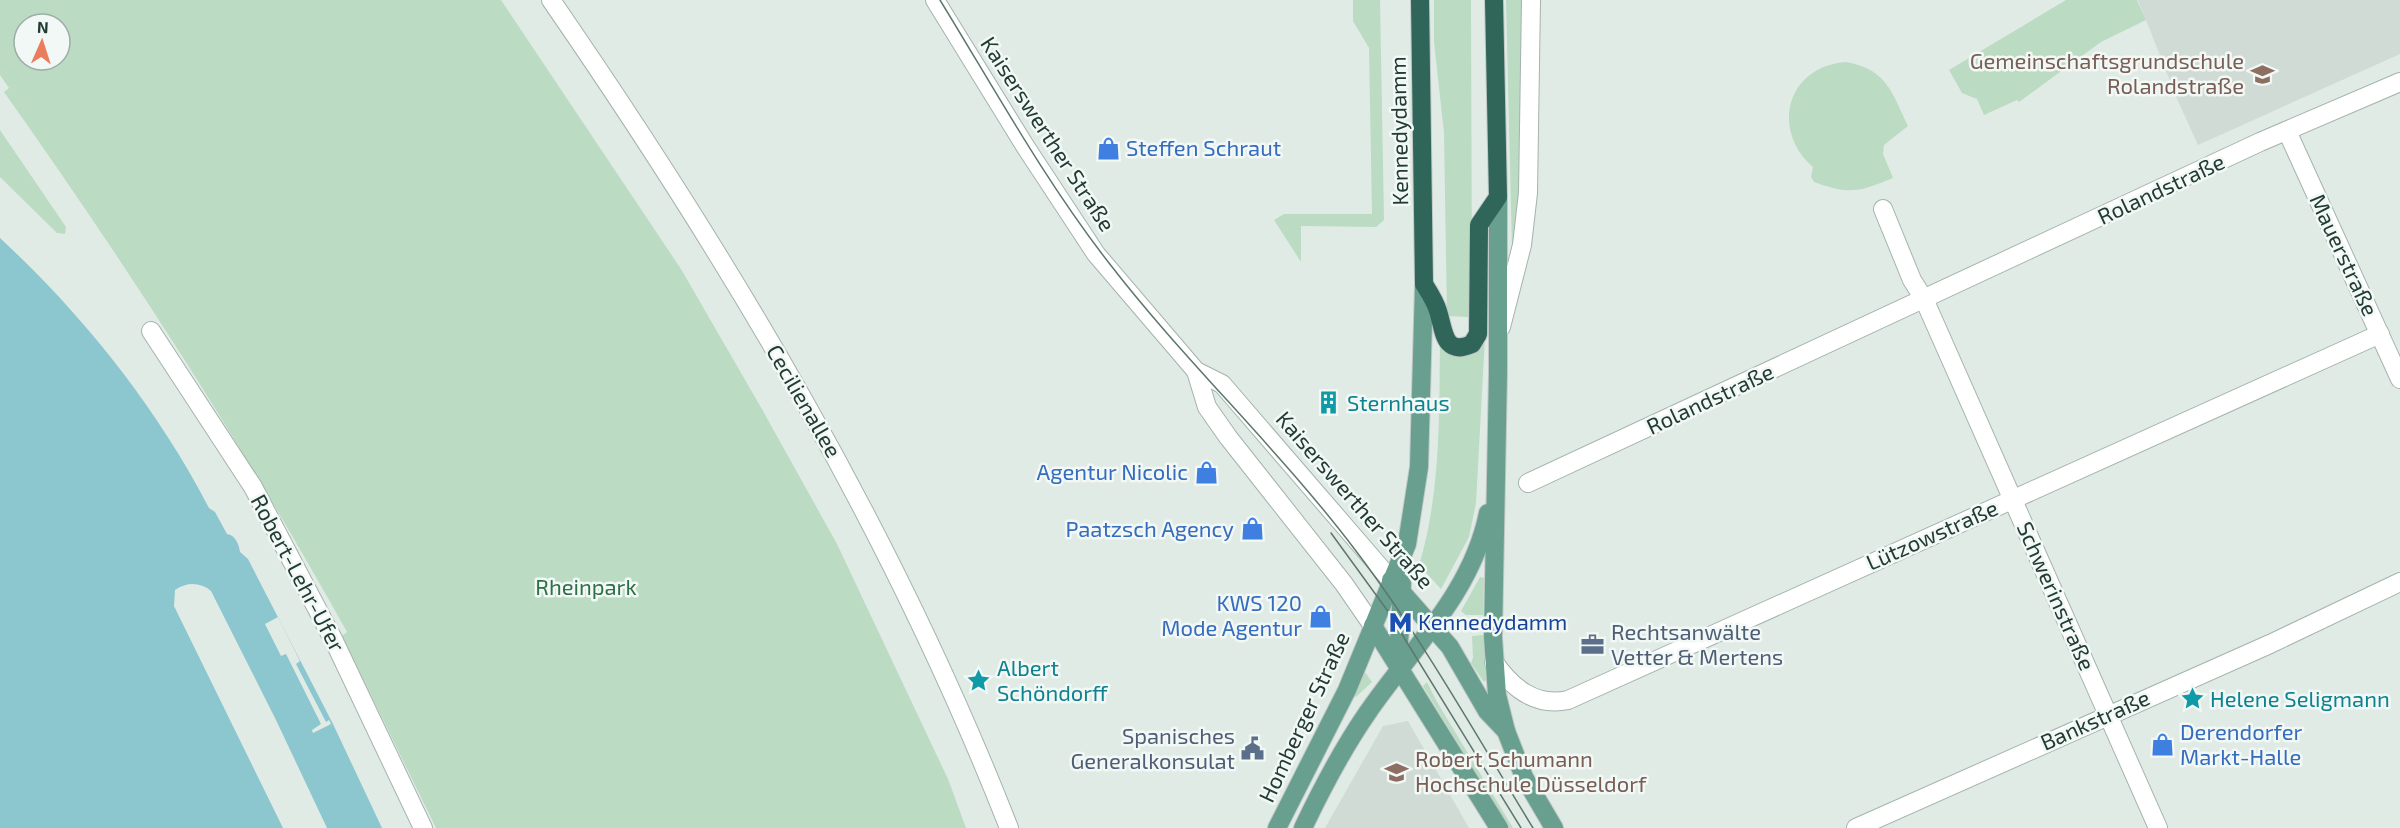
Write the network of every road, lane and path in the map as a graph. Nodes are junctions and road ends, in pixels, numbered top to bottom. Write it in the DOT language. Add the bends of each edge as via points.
graph roads {
  1 [pos="551,0"];
  2 [pos="935,0"];
  3 [pos="1420,0"];
  4 [pos="1494,0"];
  5 [pos="1531,0"];
  6 [pos="2400,82"];
  7 [pos="2287,131"];
  8 [pos="1498,197"];
  9 [pos="1883,209"];
  10 [pos="1424,284"];
  11 [pos="1924,299"];
  12 [pos="151,331"];
  13 [pos="2380,334"];
  14 [pos="1499,335"];
  15 [pos="1196,370"];
  16 [pos="2400,379"];
  17 [pos="1494,482"];
  18 [pos="1528,483"];
  19 [pos="2013,498"];
  20 [pos="2400,582"];
  21 [pos="1396,586"];
  22 [pos="1373,626"];
  23 [pos="1434,626"];
  24 [pos="1494,662"];
  25 [pos="1401,668"];
  26 [pos="2108,714"];
  27 [pos="1506,731"];
  28 [pos="423,828"];
  29 [pos="1009,828"];
  30 [pos="1277,828"];
  31 [pos="1303,828"];
  32 [pos="1499,828"];
  33 [pos="1554,828"];
  34 [pos="1856,828"];
  35 [pos="2158,828"];
  1 -- 29 [label="street, Cecilienallee" via="631,116 839,459 913,607"];
  2 -- 15 [label="street, Kaiserswerther Straße" via="1096,254"];
  3 -- 10 [label="highway, Kennedydamm"];
  4 -- 8 [label="highway"];
  5 -- 14 [label="street" via="1527,209"];
  6 -- 7 [label="street, Rolandstraße"];
  7 -- 11 [label="street, Rolandstraße"];
  7 -- 13 [label="street, Mauerstraße"];
  8 -- 10 [label="highway" via="1479,225 1478,328 1472,344 1459,348 1447,342 1437,308"];
  8 -- 14 [label="main road"];
  9 -- 11 [label="street"];
  10 -- 21 [label="main road, Kennedydamm" via="1419,467"];
  11 -- 18 [label="street, Rolandstraße"];
  11 -- 19 [label="street, Schwerinstraße"];
  12 -- 28 [label="street, Robert-Lehr-Ufer" via="253,487 334,641"];
  13 -- 16 [label="street, Mauerstraße"];
  13 -- 19 [label="street, Lützowstraße"];
  14 -- 17 [label="main road"];
  15 -- 21 [label="street, Kaiserswerther Straße" via="1222,384"];
  15 -- 22 [label="street, Kaiserswerther Straße" via="1207,407"];
  17 -- 23 [label="main road" via="1478,550"];
  17 -- 24 [label="main road"];
  19 -- 24 [label="street, Lützowstraße" via="1568,700 1545,702 1527,696"];
  19 -- 26 [label="street, Schwerinstraße"];
  20 -- 26 [label="street, Bankstraße"];
  21 -- 22 [label="main road, Homberger Straße"];
  21 -- 23 [label="main road, Kaiserswerther Straße"];
  21 -- 25 [label="main road"];
  22 -- 25 [label="main road"];
  22 -- 30 [label="main road, Homberger Straße" via="1347,690"];
  23 -- 25 [label="main road, Homberger Straße"];
  23 -- 27 [label="main road, Kaiserswerther Straße" via="1487,711"];
  24 -- 27 [label="main road"];
  25 -- 31 [label="main road, Homberger Straße" via="1348,742"];
  25 -- 32 [label="main road"];
  26 -- 34 [label="street, Bankstraße"];
  26 -- 35 [label="street, Schwerinstraße"];
  27 -- 33 [label="main road, Kaiserswerther Straße" via="1524,777"];
}
